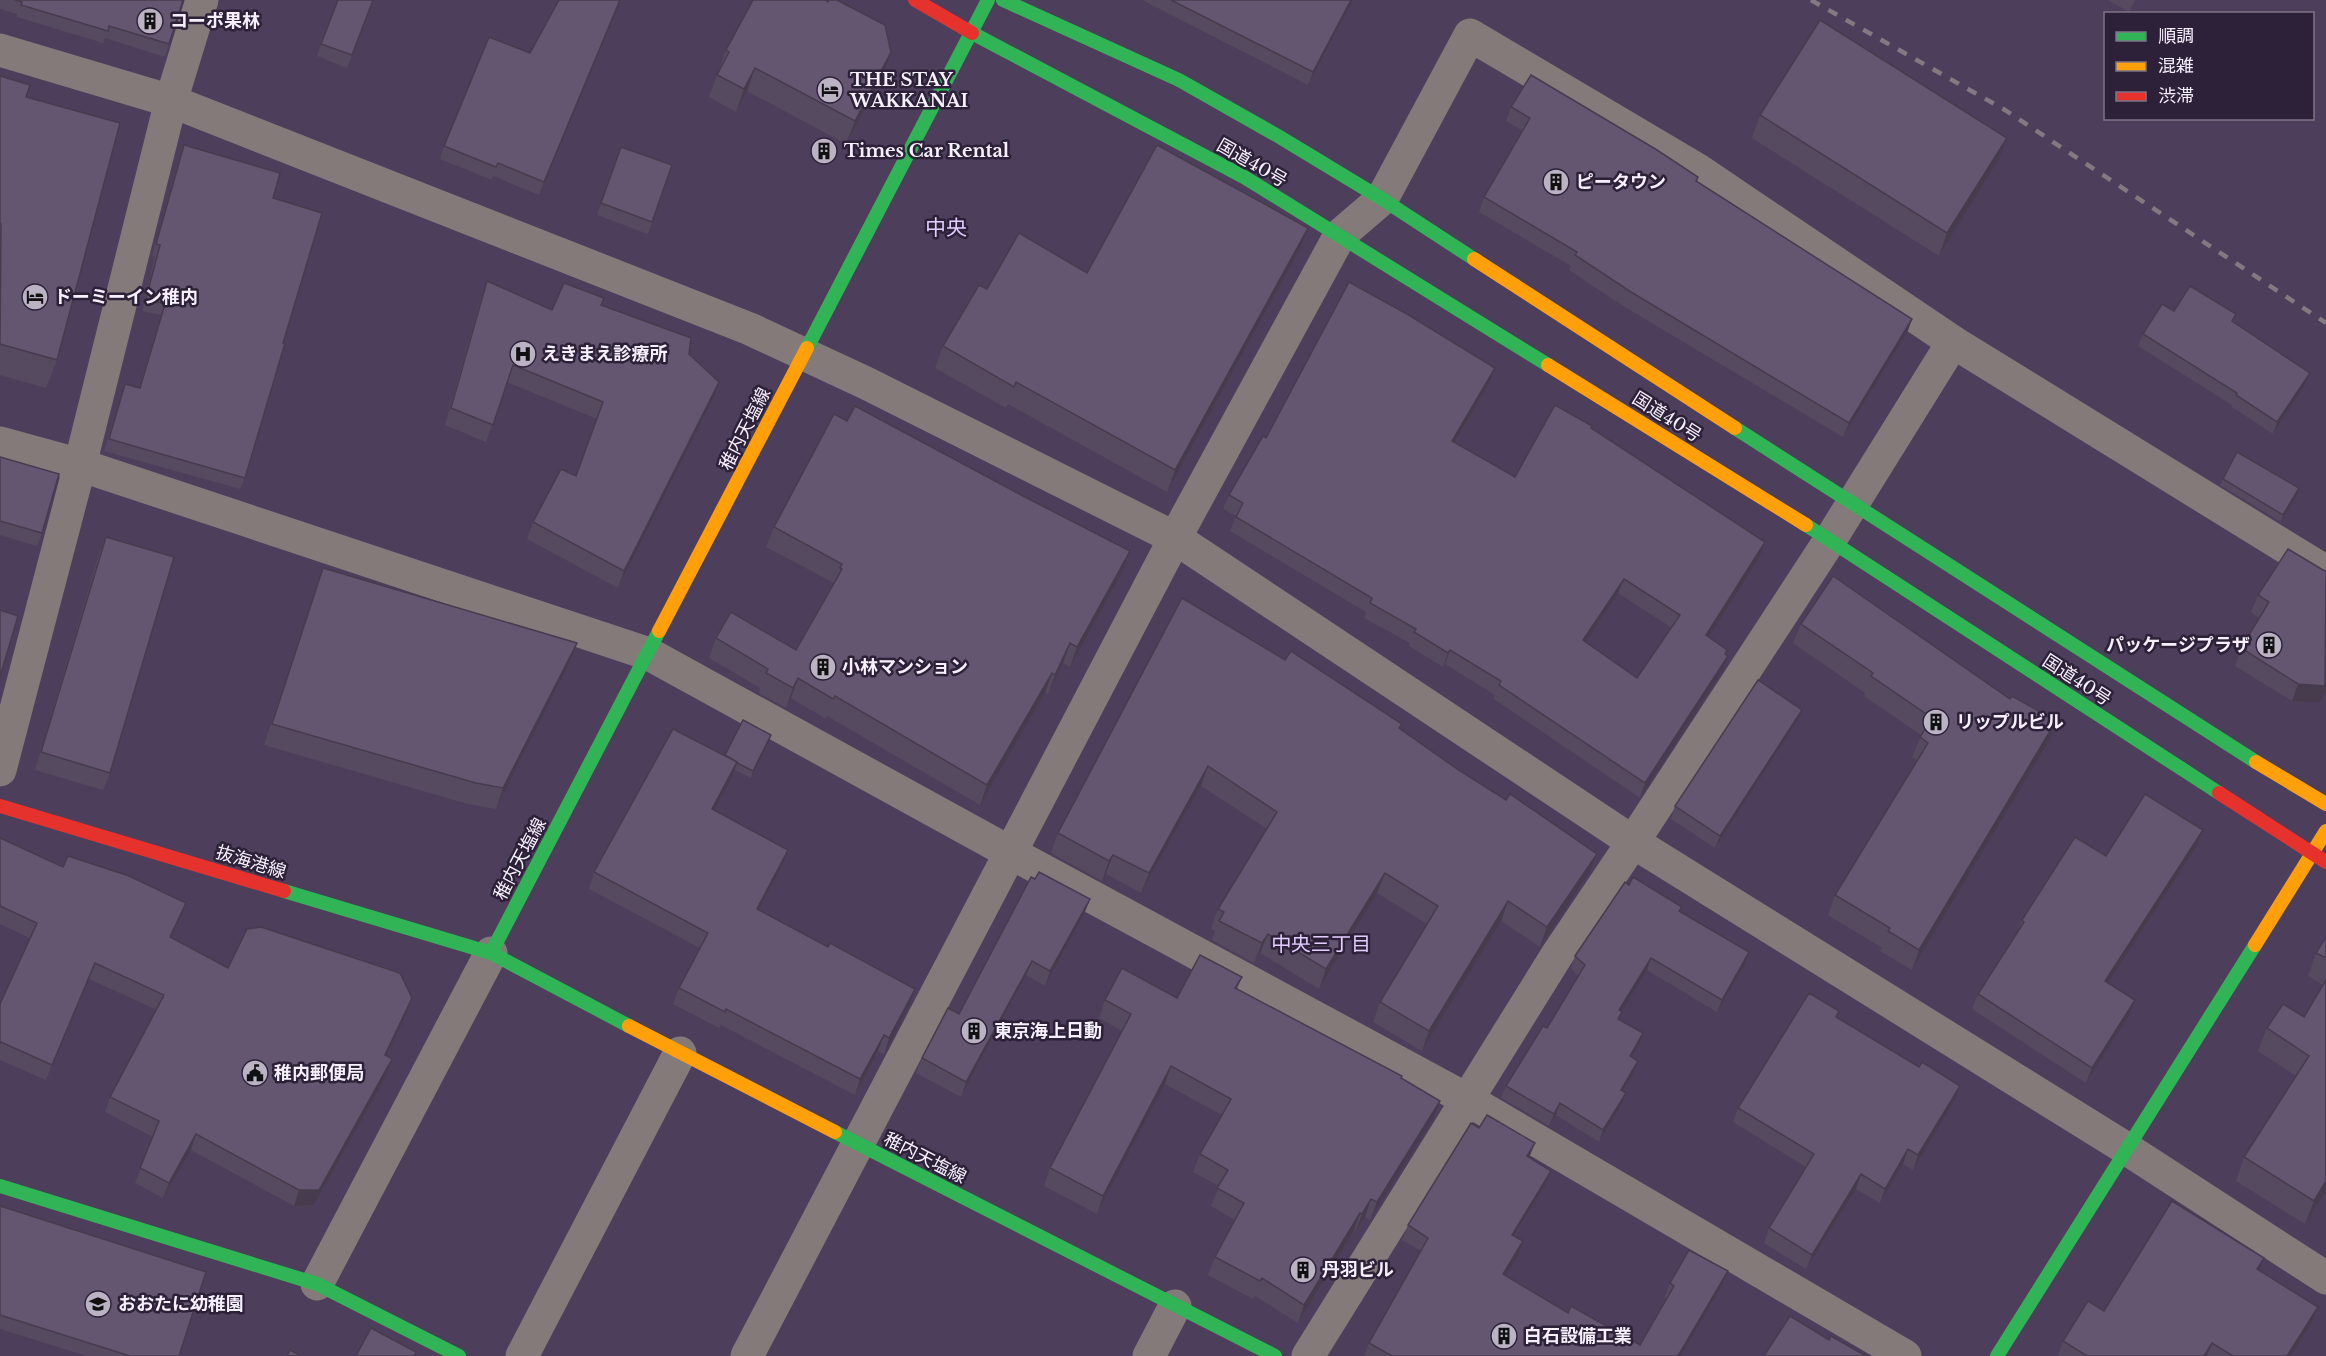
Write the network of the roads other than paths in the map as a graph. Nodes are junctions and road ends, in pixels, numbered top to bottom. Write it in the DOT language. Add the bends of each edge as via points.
graph roads {
  1 [pos="202,0"];
  2 [pos="915,0"];
  3 [pos="988,0"];
  4 [pos="1003,0"];
  5 [pos="972,33"];
  6 [pos="0,50"];
  7 [pos="171,101"];
  8 [pos="1382,199"];
  9 [pos="1340,235"];
  10 [pos="1953,342"];
  11 [pos="804,354"];
  12 [pos="0,443"];
  13 [pos="80,465"];
  14 [pos="1851,504"];
  15 [pos="1175,538"];
  16 [pos="1830,540"];
  17 [pos="2326,572"];
  18 [pos="648,654"];
  19 [pos="0,770"];
  20 [pos="2326,804"];
  21 [pos="0,806"];
  22 [pos="2326,831"];
  23 [pos="1633,842"];
  24 [pos="1011,853"];
  25 [pos="2312,853"];
  26 [pos="2326,862"];
  27 [pos="491,953"];
  28 [pos="680,1053"];
  29 [pos="1468,1100"];
  30 [pos="858,1144"];
  31 [pos="2127,1149"];
  32 [pos="0,1186"];
  33 [pos="2326,1278"];
  34 [pos="316,1284"];
  35 [pos="1175,1306"];
  36 [pos="459,1356"];
  37 [pos="522,1356"];
  38 [pos="747,1356"];
  39 [pos="1149,1356"];
  40 [pos="1275,1356"];
  41 [pos="1308,1356"];
  42 [pos="1905,1356"];
  43 [pos="1997,1356"];
  1 -- 7 [label="street"];
  2 -- 5 [label="main road, 国道40号"];
  3 -- 5 [label="main road, 稚内天塩線"];
  4 -- 8 [label="main road, 国道40号" via="1179,80"];
  5 -- 9 [label="main road, 国道40号" via="1244,177"];
  5 -- 11 [label="main road, 稚内天塩線"];
  6 -- 7 [label="street"];
  7 -- 11 [label="street" via="750,329"];
  7 -- 13 [label="street"];
  8 -- 9 [label="street"];
  8 -- 10 [label="street" via="1470,35 1698,170"];
  8 -- 14 [label="main road, 国道40号"];
  9 -- 15 [label="street"];
  9 -- 16 [label="main road, 国道40号"];
  10 -- 14 [label="street"];
  10 -- 17 [label="street"];
  11 -- 15 [label="street"];
  11 -- 18 [label="main road, 稚内天塩線"];
  12 -- 13 [label="street"];
  13 -- 18 [label="street"];
  13 -- 19 [label="street"];
  14 -- 16 [label="street"];
  14 -- 20 [label="main road, 国道40号"];
  15 -- 23 [label="street"];
  15 -- 24 [label="street"];
  16 -- 23 [label="street"];
  16 -- 25 [label="main road, 国道40号"];
  18 -- 24 [label="street"];
  18 -- 27 [label="main road, 稚内天塩線"];
  21 -- 27 [label="main road, 抜海港線"];
  22 -- 25 [label="main road"];
  23 -- 29 [label="street" via="1557,955"];
  23 -- 31 [label="street"];
  24 -- 29 [label="street"];
  24 -- 30 [label="street"];
  25 -- 26 [label="main road, 国道40号"];
  25 -- 31 [label="main road"];
  27 -- 28 [label="main road, 稚内天塩線"];
  27 -- 34 [label="street"];
  28 -- 30 [label="main road, 稚内天塩線"];
  28 -- 37 [label="street"];
  29 -- 41 [label="street"];
  29 -- 42 [label="street"];
  30 -- 35 [label="main road, 稚内天塩線"];
  30 -- 38 [label="street"];
  31 -- 33 [label="street"];
  31 -- 43 [label="main road"];
  32 -- 34 [label="main road"];
  34 -- 36 [label="main road"];
  35 -- 39 [label="street"];
  35 -- 40 [label="main road, 稚内天塩線"];
}
